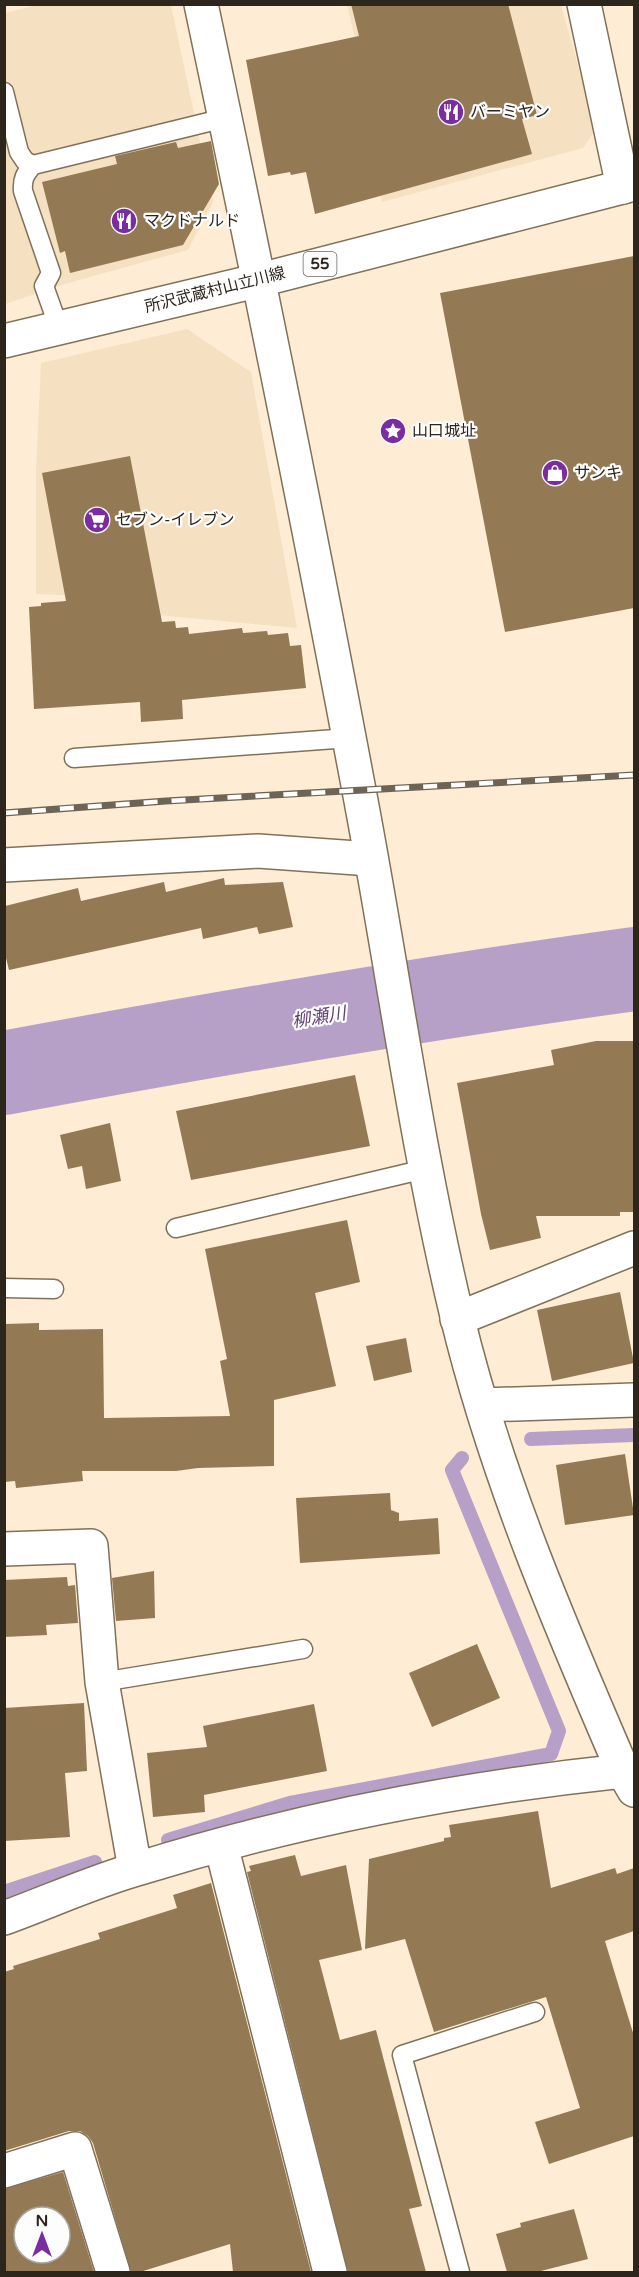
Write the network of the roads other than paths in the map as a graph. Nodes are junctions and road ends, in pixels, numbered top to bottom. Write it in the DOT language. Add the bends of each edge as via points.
graph roads {
  1 [pos="201,4"];
  2 [pos="584,4"];
  3 [pos="4,92"];
  4 [pos="225,118"];
  5 [pos="33,165"];
  6 [pos="629,186"];
  7 [pos="260,280"];
  8 [pos="59,328"];
  9 [pos="4,341"];
  10 [pos="349,738"];
  11 [pos="74,758"];
  12 [pos="371,859"];
  13 [pos="4,865"];
  14 [pos="425,1169"];
  15 [pos="176,1228"];
  16 [pos="634,1248"];
  17 [pos="4,1288"];
  18 [pos="54,1289"];
  19 [pos="458,1319"];
  20 [pos="634,1400"];
  21 [pos="482,1405"];
  22 [pos="4,1549"];
  23 [pos="303,1648"];
  24 [pos="102,1682"];
  25 [pos="629,1780"];
  26 [pos="221,1845"];
  27 [pos="135,1869"];
  28 [pos="4,1918"];
  29 [pos="535,2012"];
  30 [pos="4,2171"];
  31 [pos="113,2272"];
  32 [pos="330,2272"];
  33 [pos="460,2272"];
  1 -- 4 [label="street"];
  2 -- 6 [label="street"];
  3 -- 5 [label="lane" via="19,152"];
  4 -- 5 [label="lane"];
  4 -- 7 [label="street"];
  5 -- 8 [label="lane" via="22,181 23,191 51,273 44,286"];
  6 -- 7 [label="street, 所沢武蔵村山立川線 / 55"];
  7 -- 8 [label="street, 所沢武蔵村山立川線 / 55"];
  7 -- 10 [label="street"];
  8 -- 9 [label="street, 所沢武蔵村山立川線 / 55"];
  10 -- 11 [label="lane"];
  10 -- 12 [label="street"];
  12 -- 13 [label="street" via="258,851"];
  12 -- 14 [label="street"];
  14 -- 15 [label="lane"];
  14 -- 19 [label="street"];
  16 -- 19 [label="street"];
  17 -- 18 [label="lane"];
  19 -- 21 [label="street"];
  20 -- 21 [label="street"];
  21 -- 25 [label="street" via="528,1544"];
  22 -- 24 [label="street" via="92,1546"];
  23 -- 24 [label="lane"];
  24 -- 27 [label="street"];
  25 -- 26 [label="street" via="435,1796"];
  26 -- 27 [label="street"];
  26 -- 32 [label="street"];
  27 -- 28 [label="street"];
  29 -- 33 [label="lane" via="402,2055"];
  30 -- 31 [label="street" via="75,2149"];
}
